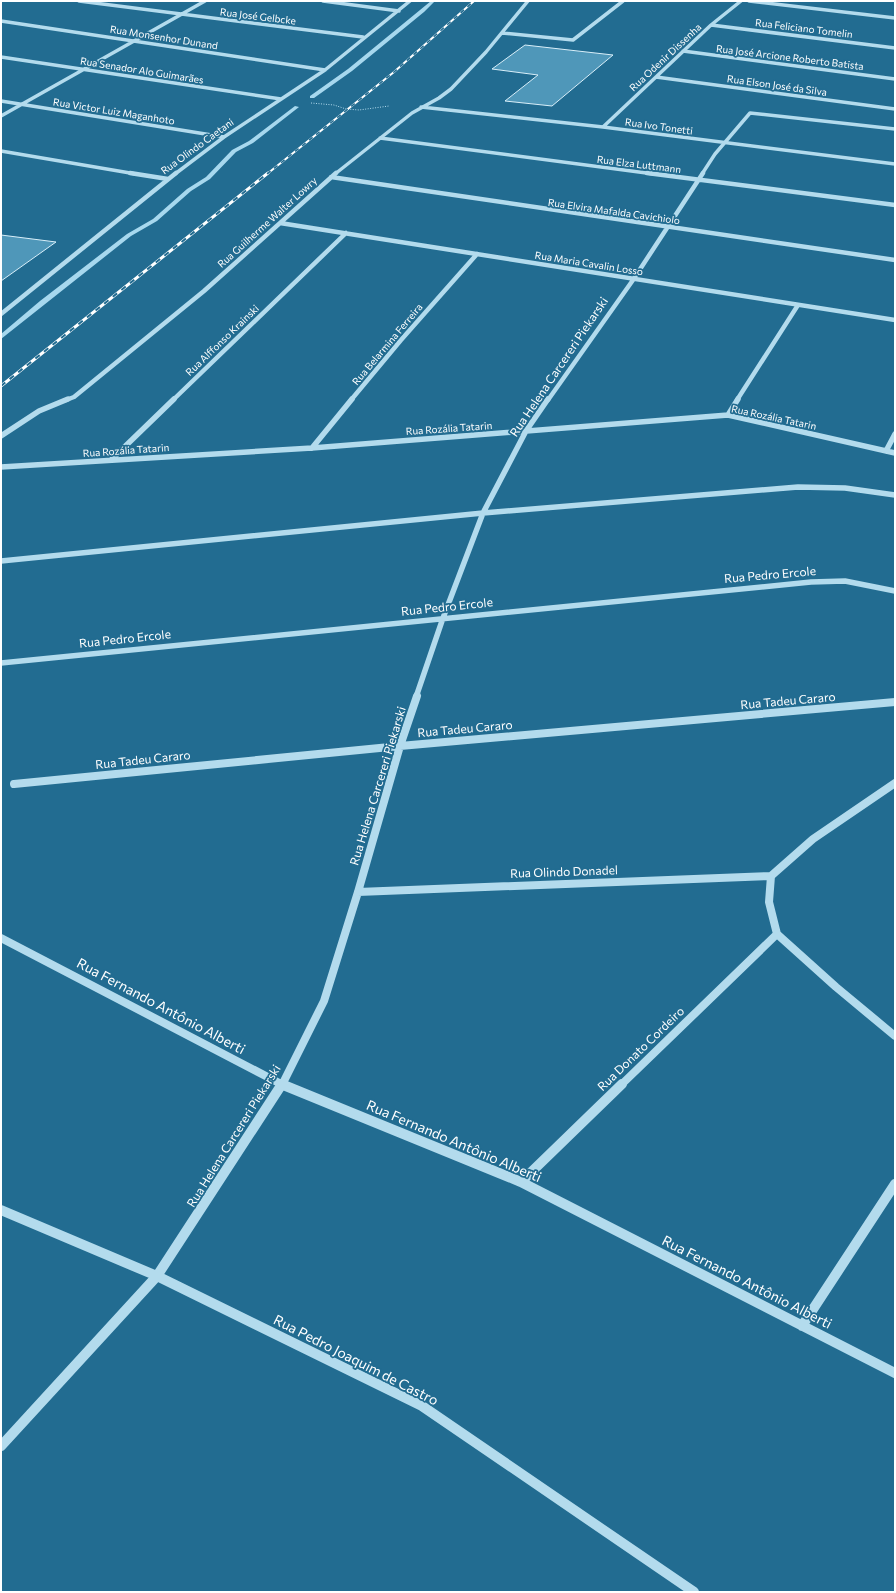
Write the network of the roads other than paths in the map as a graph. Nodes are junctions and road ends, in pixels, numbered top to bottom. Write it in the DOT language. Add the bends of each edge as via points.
graph roads {
  1 [pos="80,1"];
  2 [pos="205,1"];
  3 [pos="323,1"];
  4 [pos="410,1"];
  5 [pos="528,1"];
  6 [pos="623,1"];
  7 [pos="741,1"];
  8 [pos="749,1"];
  9 [pos="399,11"];
  10 [pos="180,15"];
  11 [pos="895,18"];
  12 [pos="1,21"];
  13 [pos="712,25"];
  14 [pos="502,33"];
  15 [pos="364,37"];
  16 [pos="136,41"];
  17 [pos="895,48"];
  18 [pos="683,51"];
  19 [pos="1,57"];
  20 [pos="85,70"];
  21 [pos="325,70"];
  22 [pos="656,77"];
  23 [pos="895,79"];
  24 [pos="280,99"];
  25 [pos="1,101"];
  26 [pos="20,104"];
  27 [pos="421,107"];
  28 [pos="895,109"];
  29 [pos="1,116"];
  30 [pos="603,127"];
  31 [pos="895,129"];
  32 [pos="224,137"];
  33 [pos="380,138"];
  34 [pos="724,143"];
  35 [pos="1,151"];
  36 [pos="895,164"];
  37 [pos="331,177"];
  38 [pos="168,179"];
  39 [pos="699,179"];
  40 [pos="895,205"];
  41 [pos="280,223"];
  42 [pos="668,228"];
  43 [pos="346,233"];
  44 [pos="477,254"];
  45 [pos="895,260"];
  46 [pos="633,280"];
  47 [pos="798,305"];
  48 [pos="1,314"];
  49 [pos="895,320"];
  50 [pos="728,415"];
  51 [pos="526,431"];
  52 [pos="895,434"];
  53 [pos="1,436"];
  54 [pos="312,448"];
  55 [pos="886,451"];
  56 [pos="895,453"];
  57 [pos="111,460"];
  58 [pos="1,467"];
  59 [pos="895,495"];
  60 [pos="484,513"];
  61 [pos="1,561"];
  62 [pos="895,591"];
  63 [pos="443,618"];
  64 [pos="1,663"];
  65 [pos="895,702"];
  66 [pos="400,746"];
  67 [pos="895,782"];
  68 [pos="14,784"];
  69 [pos="771,876"];
  70 [pos="358,892"];
  71 [pos="777,934"];
  72 [pos="1,938"];
  73 [pos="895,1036"];
  74 [pos="282,1085"];
  75 [pos="521,1182"];
  76 [pos="895,1184"];
  77 [pos="1,1210"];
  78 [pos="157,1276"];
  79 [pos="802,1326"];
  80 [pos="895,1373"];
  81 [pos="1,1446"];
  82 [pos="694,1592"];
  1 -- 10 [label="street, Rua José Gelbcke"];
  2 -- 10 [label="street"];
  3 -- 9 [label="street"];
  4 -- 9 [label="street, Rua Olindo Caetani"];
  5 -- 14 [label="street, Rua Guilherme Walter Lowry"];
  6 -- 14 [label="street" via="573,40"];
  7 -- 13 [label="street, Rua Odenir Dissenha"];
  8 -- 11 [label="street"];
  9 -- 15 [label="street, Rua Olindo Caetani"];
  10 -- 15 [label="street, Rua José Gelbcke"];
  10 -- 16 [label="street"];
  12 -- 16 [label="street, Rua Monsenhor Dunand"];
  13 -- 17 [label="street, Rua Feliciano Tomelin"];
  13 -- 18 [label="street, Rua Odenir Dissenha"];
  14 -- 27 [label="street, Rua Guilherme Walter Lowry" via="452,89"];
  15 -- 21 [label="street, Rua Olindo Caetani"];
  16 -- 20 [label="street"];
  16 -- 21 [label="street, Rua Monsenhor Dunand"];
  18 -- 22 [label="street, Rua Odenir Dissenha"];
  18 -- 23 [label="street, Rua José Arcione Roberto Batista"];
  19 -- 20 [label="street, Rua Senador Alo Guimarães"];
  20 -- 24 [label="street, Rua Senador Alo Guimarães"];
  20 -- 26 [label="street"];
  21 -- 24 [label="street, Rua Olindo Caetani"];
  22 -- 28 [label="street, Rua Elson José da Silva"];
  22 -- 30 [label="street, Rua Odenir Dissenha"];
  24 -- 32 [label="street, Rua Olindo Caetani"];
  25 -- 26 [label="street, Rua Victor Luiz Maganhoto"];
  26 -- 29 [label="street"];
  26 -- 32 [label="street, Rua Victor Luiz Maganhoto"];
  27 -- 30 [label="street, Rua Ivo Tonetti"];
  27 -- 33 [label="street, Rua Guilherme Walter Lowry"];
  30 -- 34 [label="street, Rua Ivo Tonetti"];
  31 -- 34 [label="street, Rua Helena Carcereri Piekarski" via="750,113"];
  32 -- 38 [label="street, Rua Olindo Caetani"];
  33 -- 37 [label="street, Rua Guilherme Walter Lowry"];
  33 -- 39 [label="street, Rua Elza Luttmann"];
  34 -- 36 [label="street, Rua Ivo Tonetti"];
  34 -- 39 [label="street, Rua Helena Carcereri Piekarski"];
  35 -- 38 [label="street"];
  37 -- 41 [label="street, Rua Guilherme Walter Lowry"];
  37 -- 42 [label="street, Rua Elvira Mafalda Cavichiolo"];
  38 -- 48 [label="street, Rua Olindo Caetani"];
  39 -- 40 [label="street, Rua Elza Luttmann"];
  39 -- 42 [label="street, Rua Helena Carcereri Piekarski"];
  41 -- 43 [label="street, Rua Maria Cavalin Losso"];
  41 -- 53 [label="street, Rua Guilherme Walter Lowry" via="204,291 74,397 39,411"];
  42 -- 45 [label="street, Rua Elvira Mafalda Cavichiolo"];
  42 -- 46 [label="street, Rua Helena Carcereri Piekarski"];
  43 -- 44 [label="street, Rua Maria Cavalin Losso"];
  43 -- 57 [label="street, Rua Alffonso Krainski"];
  44 -- 46 [label="street, Rua Maria Cavalin Losso"];
  44 -- 54 [label="street, Rua Belarmina Ferreira" via="401,340"];
  46 -- 47 [label="street, Rua Maria Cavalin Losso"];
  46 -- 51 [label="street, Rua Helena Carcereri Piekarski"];
  47 -- 49 [label="street, Rua Maria Cavalin Losso"];
  47 -- 50 [label="street"];
  50 -- 51 [label="street, Rua Rozália Tatarin"];
  50 -- 55 [label="street, Rua Rozália Tatarin"];
  51 -- 54 [label="street, Rua Rozália Tatarin"];
  51 -- 60 [label="street, Rua Helena Carcereri Piekarski"];
  52 -- 55 [label="street"];
  54 -- 57 [label="street, Rua Rozália Tatarin"];
  55 -- 56 [label="street, Rua Rozália Tatarin"];
  57 -- 58 [label="street, Rua Rozália Tatarin"];
  59 -- 60 [label="street" via="845,488 798,487"];
  60 -- 61 [label="street"];
  60 -- 63 [label="street, Rua Helena Carcereri Piekarski"];
  62 -- 63 [label="street, Rua Pedro Ercole" via="845,581 810,582"];
  63 -- 64 [label="street, Rua Pedro Ercole"];
  63 -- 66 [label="street, Rua Helena Carcereri Piekarski"];
  65 -- 66 [label="street, Rua Tadeu Cararo"];
  66 -- 68 [label="street, Rua Tadeu Cararo"];
  66 -- 70 [label="street, Rua Helena Carcereri Piekarski"];
  67 -- 69 [label="street" via="813,839"];
  69 -- 70 [label="street, Rua Olindo Donadel"];
  69 -- 71 [label="street" via="769,902"];
  70 -- 74 [label="street, Rua Helena Carcereri Piekarski" via="324,1001"];
  71 -- 73 [label="street"];
  71 -- 75 [label="street, Rua Donato Cordeiro"];
  72 -- 74 [label="street, Rua Fernando Antônio Alberti"];
  74 -- 75 [label="street, Rua Fernando Antônio Alberti"];
  74 -- 78 [label="street, Rua Helena Carcereri Piekarski"];
  75 -- 79 [label="street, Rua Fernando Antônio Alberti"];
  76 -- 79 [label="street"];
  77 -- 78 [label="street, Rua Pedro Joaquim de Castro"];
  78 -- 81 [label="street, Rua Helena Carcereri Piekarski"];
  78 -- 82 [label="street, Rua Pedro Joaquim de Castro" via="422,1406"];
  79 -- 80 [label="street, Rua Fernando Antônio Alberti"];
}
